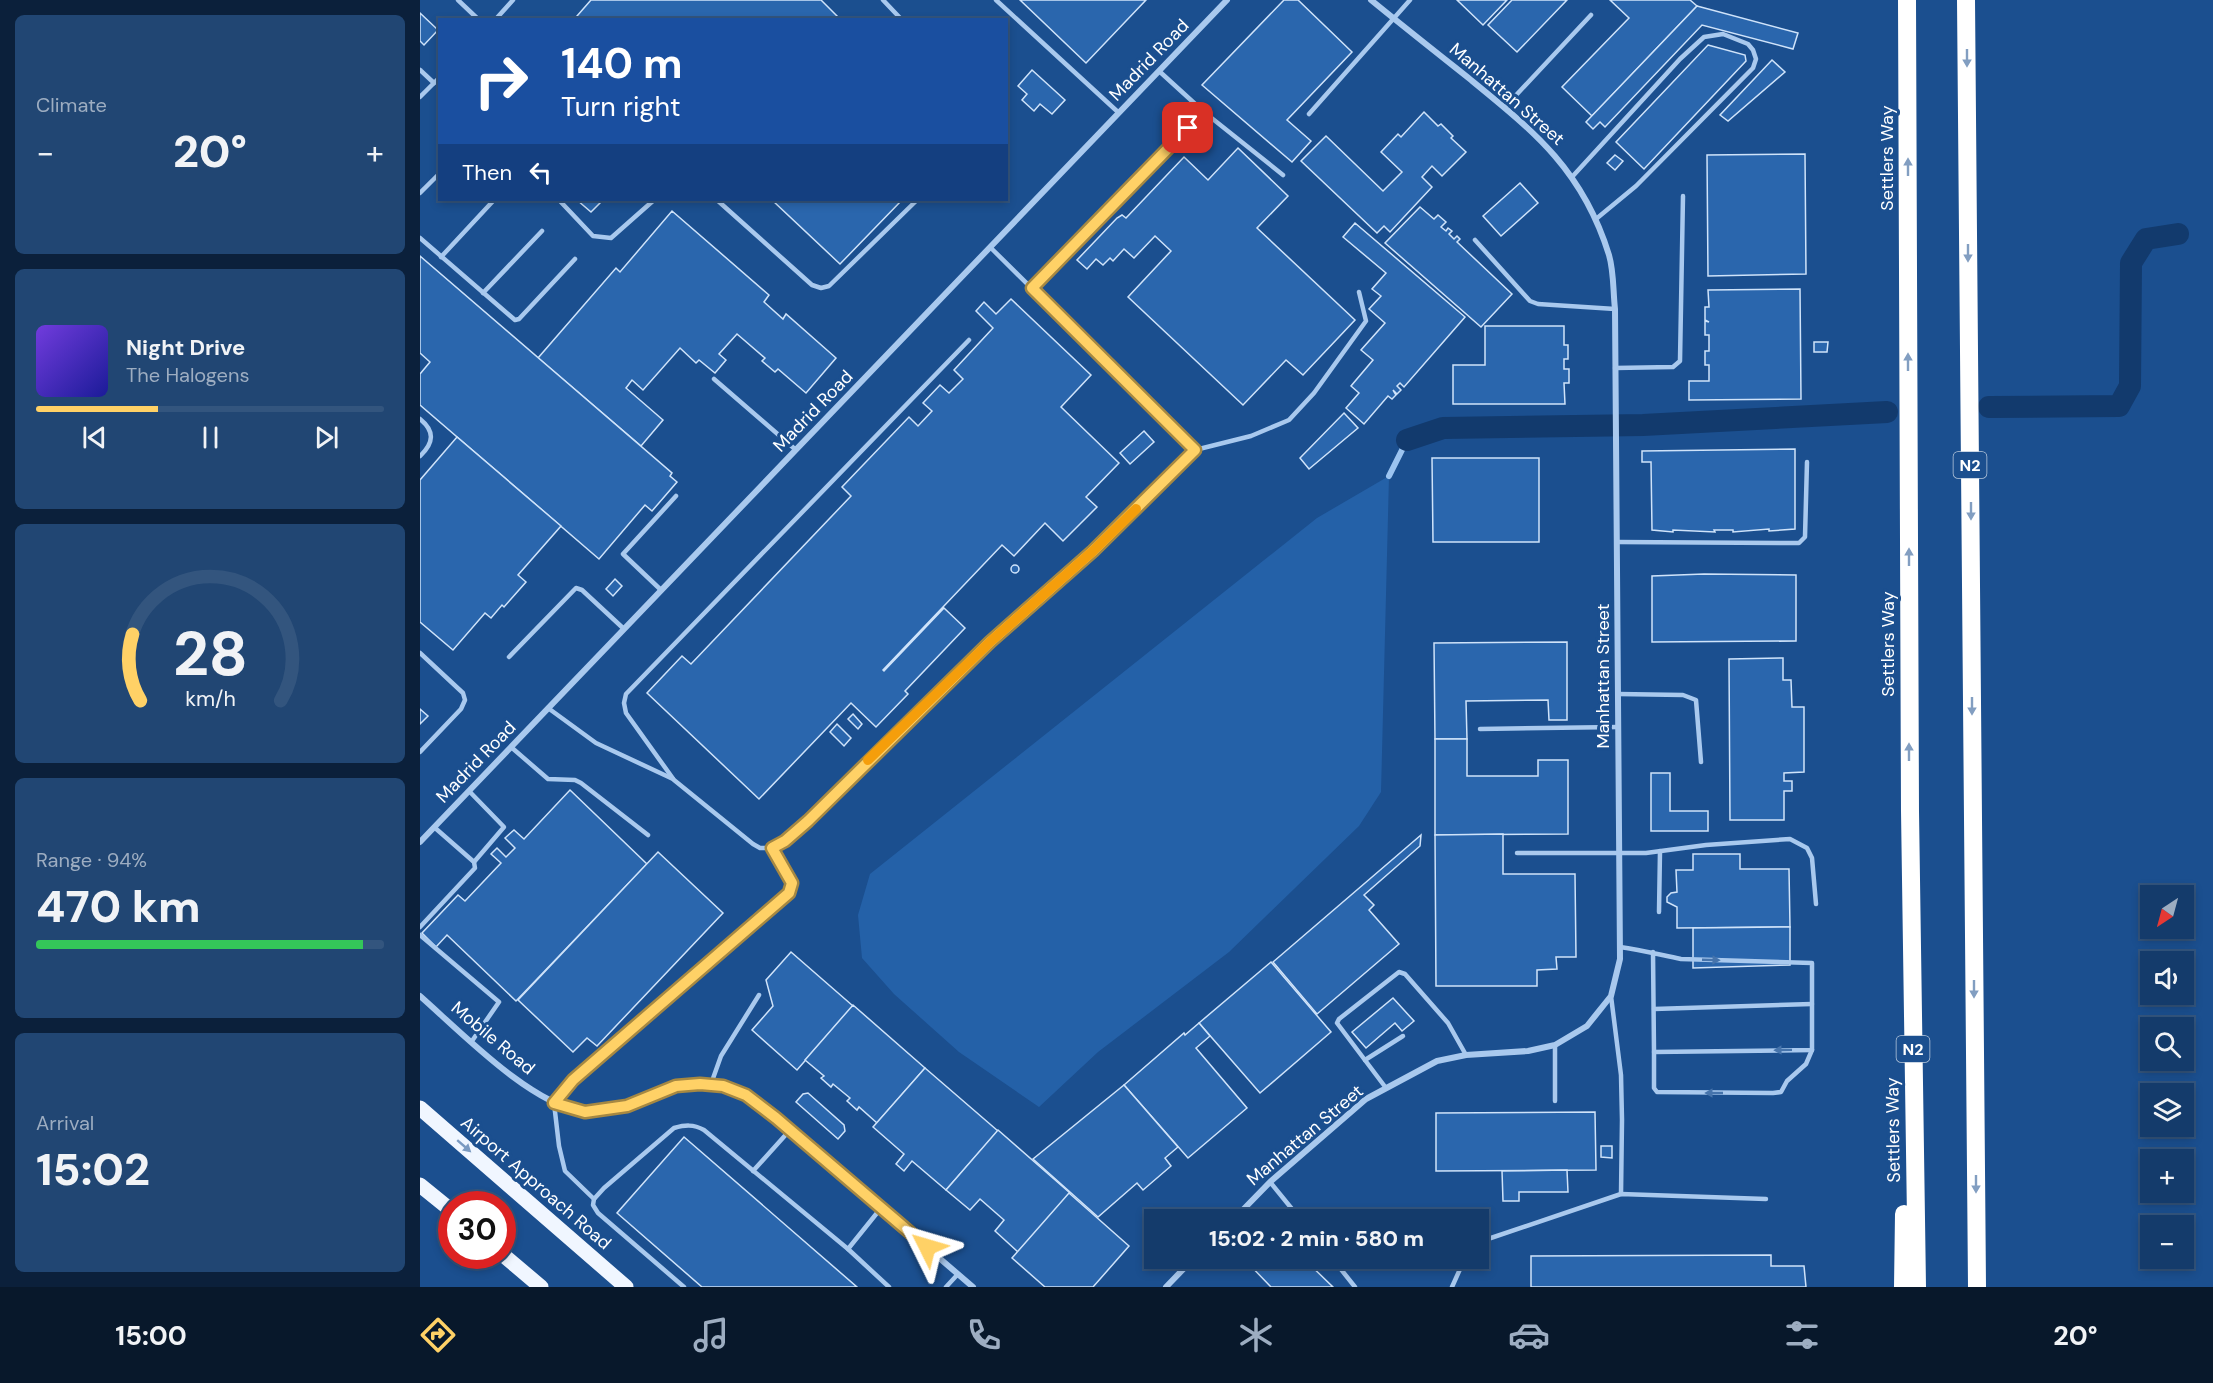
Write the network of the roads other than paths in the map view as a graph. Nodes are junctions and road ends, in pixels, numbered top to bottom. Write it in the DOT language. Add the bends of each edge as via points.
graph roads {
  1 [pos="458,0"];
  2 [pos="513,0"];
  3 [pos="883,0"];
  4 [pos="996,0"];
  5 [pos="1227,0"];
  6 [pos="1410,0"];
  7 [pos="1907,0"];
  8 [pos="1966,0"];
  9 [pos="1375,1"];
  10 [pos="1591,15"];
  11 [pos="477,18"];
  12 [pos="497,18"];
  13 [pos="900,18"];
  14 [pos="1394,18"];
  15 [pos="420,70"];
  16 [pos="1160,71"];
  17 [pos="438,79"];
  18 [pos="434,83"];
  19 [pos="420,97"];
  20 [pos="1504,107"];
  21 [pos="1204,111"];
  22 [pos="1119,113"];
  23 [pos="1309,114"];
  24 [pos="438,175"];
  25 [pos="1283,175"];
  26 [pos="1572,177"];
  27 [pos="420,194"];
  28 [pos="1683,196"];
  29 [pos="493,201"];
  30 [pos="561,201"];
  31 [pos="653,201"];
  32 [pos="718,201"];
  33 [pos="916,201"];
  34 [pos="1596,219"];
  35 [pos="542,231"];
  36 [pos="420,238"];
  37 [pos="1475,240"];
  38 [pos="991,248"];
  39 [pos="441,257"];
  40 [pos="575,259"];
  41 [pos="1032,288"];
  42 [pos="1359,292"];
  43 [pos="483,293"];
  44 [pos="1615,309"];
  45 [pos="969,340"];
  46 [pos="1616,368"];
  47 [pos="714,379"];
  48 [pos="420,418"];
  49 [pos="796,450"];
  50 [pos="1195,450"];
  51 [pos="420,456"];
  52 [pos="1807,462"];
  53 [pos="676,496"];
  54 [pos="1617,542"];
  55 [pos="661,590"];
  56 [pos="624,629"];
  57 [pos="420,653"];
  58 [pos="509,657"];
  59 [pos="1618,694"];
  60 [pos="548,708"];
  61 [pos="1618,727"];
  62 [pos="1480,729"];
  63 [pos="511,747"];
  64 [pos="420,752"];
  65 [pos="1701,762"];
  66 [pos="674,780"];
  67 [pos="469,791"];
  68 [pos="1910,811"];
  69 [pos="434,827"];
  70 [pos="648,835"];
  71 [pos="422,837"];
  72 [pos="772,848"];
  73 [pos="1660,851"];
  74 [pos="1517,853"];
  75 [pos="1619,854"];
  76 [pos="474,862"];
  77 [pos="1816,904"];
  78 [pos="1659,912"];
  79 [pos="420,927"];
  80 [pos="420,935"];
  81 [pos="1620,947"];
  82 [pos="1653,952"];
  83 [pos="759,995"];
  84 [pos="420,996"];
  85 [pos="1611,996"];
  86 [pos="1812,1004"];
  87 [pos="1654,1009"];
  88 [pos="1403,1036"];
  89 [pos="472,1041"];
  90 [pos="1555,1045"];
  91 [pos="1812,1050"];
  92 [pos="1654,1052"];
  93 [pos="1466,1055"];
  94 [pos="1365,1060"];
  95 [pos="711,1084"];
  96 [pos="1386,1088"];
  97 [pos="1555,1101"];
  98 [pos="554,1103"];
  99 [pos="420,1108"];
  100 [pos="789,1130"];
  101 [pos="753,1171"];
  102 [pos="1270,1182"];
  103 [pos="420,1185"];
  104 [pos="1621,1194"];
  105 [pos="594,1199"];
  106 [pos="1766,1199"];
  107 [pos="438,1200"];
  108 [pos="881,1208"];
  109 [pos="1244,1209"];
  110 [pos="1292,1209"];
  111 [pos="1489,1239"];
  112 [pos="848,1250"];
  113 [pos="516,1266"];
  114 [pos="1183,1269"];
  115 [pos="1341,1269"];
  116 [pos="1460,1269"];
  117 [pos="958,1274"];
  118 [pos="541,1287"];
  119 [pos="626,1287"];
  120 [pos="684,1287"];
  121 [pos="889,1287"];
  122 [pos="946,1287"];
  123 [pos="973,1287"];
  124 [pos="1166,1287"];
  125 [pos="1355,1287"];
  126 [pos="1452,1287"];
  127 [pos="1903,1287"];
  128 [pos="1917,1287"];
  129 [pos="1977,1287"];
  1 -- 11 [label="lane"];
  2 -- 12 [label="lane"];
  3 -- 13 [label="lane"];
  4 -- 22 [label="lane"];
  5 -- 16 [label="street, Madrid Road"];
  6 -- 14 [label="lane"];
  68 -- 7 [label="highway, Settlers Way / N2, one-way"];
  8 -- 129 [label="highway, N2, one-way"];
  9 -- 14 [label="street, Manhattan Street"];
  10 -- 20 [label="lane"];
  14 -- 20 [label="street, Manhattan Street"];
  14 -- 23 [label="lane"];
  15 -- 18 [label="lane"];
  16 -- 21 [label="lane"];
  16 -- 22 [label="street, Madrid Road"];
  17 -- 18 [label="lane"];
  18 -- 19 [label="lane"];
  20 -- 26 [label="street, Manhattan Street" via="1558,157"];
  21 -- 25 [label="lane"];
  21 -- 41 [label="lane"];
  22 -- 38 [label="street, Madrid Road"];
  24 -- 27 [label="lane"];
  26 -- 34 [label="street, Manhattan Street"];
  26 -- 34 [label="lane" via="1704,37 1723,34 1753,50 1753,68 1636,186"];
  28 -- 46 [label="lane" via="1680,361 1673,367"];
  29 -- 39 [label="lane"];
  30 -- 31 [label="lane" via="592,236 601,238 611,238"];
  32 -- 33 [label="lane" via="812,285 821,288 829,286"];
  34 -- 44 [label="street, Manhattan Street" via="1610,258"];
  35 -- 43 [label="lane"];
  36 -- 39 [label="lane"];
  37 -- 44 [label="lane" via="1530,301"];
  38 -- 41 [label="lane"];
  38 -- 49 [label="street, Madrid Road"];
  39 -- 43 [label="lane"];
  40 -- 43 [label="lane" via="519,319 515,320"];
  41 -- 50 [label="lane"];
  42 -- 50 [label="lane" via="1366,321 1314,393 1288,420 1251,436"];
  44 -- 46 [label="street, Manhattan Street"];
  45 -- 66 [label="lane" via="626,694 626,713"];
  46 -- 54 [label="street, Manhattan Street"];
  47 -- 49 [label="lane"];
  48 -- 51 [label="lane" via="431,436"];
  49 -- 55 [label="street, Madrid Road"];
  50 -- 72 [label="lane" via="1093,551 990,642 808,821"];
  52 -- 54 [label="lane" via="1806,537 1799,543"];
  53 -- 55 [label="lane" via="623,554"];
  54 -- 59 [label="street, Manhattan Street"];
  55 -- 56 [label="street, Madrid Road"];
  56 -- 58 [label="lane" via="576,588"];
  56 -- 60 [label="street, Madrid Road"];
  57 -- 64 [label="lane" via="463,693 465,700"];
  59 -- 61 [label="street, Manhattan Street"];
  59 -- 65 [label="lane" via="1683,695 1696,700"];
  60 -- 63 [label="street, Madrid Road"];
  60 -- 66 [label="lane" via="596,743"];
  61 -- 62 [label="lane"];
  61 -- 75 [label="street, Manhattan Street"];
  63 -- 67 [label="street, Madrid Road"];
  63 -- 70 [label="lane" via="548,779 581,783"];
  66 -- 72 [label="lane" via="753,844"];
  67 -- 69 [label="street, Madrid Road"];
  67 -- 76 [label="lane" via="504,827"];
  68 -- 127 [label="highway"];
  68 -- 128 [label="highway, Settlers Way / N2"];
  69 -- 71 [label="street, Madrid Road"];
  69 -- 76 [label="lane"];
  72 -- 98 [label="lane" via="792,883 789,893 573,1080"];
  73 -- 75 [label="lane"];
  73 -- 77 [label="lane" via="1790,839 1807,848 1812,858"];
  73 -- 78 [label="lane"];
  74 -- 75 [label="lane"];
  75 -- 81 [label="street, Manhattan Street"];
  76 -- 79 [label="lane" via="472,872"];
  80 -- 89 [label="lane" via="499,1003"];
  81 -- 82 [label="lane"];
  81 -- 85 [label="street, Manhattan Street"];
  82 -- 86 [label="lane, one-way" via="1682,959 1812,963"];
  82 -- 87 [label="lane"];
  83 -- 95 [label="lane" via="721,1056"];
  84 -- 89 [label="street, Mobile Road"];
  85 -- 90 [label="street, Manhattan Street" via="1587,1026"];
  85 -- 104 [label="lane" via="1621,1086"];
  86 -- 87 [label="lane"];
  86 -- 91 [label="lane"];
  87 -- 92 [label="lane"];
  88 -- 94 [label="lane"];
  89 -- 98 [label="street, Mobile Road" via="512,1077"];
  90 -- 93 [label="street, Manhattan Street"];
  90 -- 97 [label="lane"];
  91 -- 92 [label="lane, one-way"];
  91 -- 92 [label="lane, one-way" via="1802,1070 1781,1092 1773,1093 1657,1092"];
  93 -- 94 [label="lane" via="1440,1013 1399,972 1337,1020"];
  93 -- 96 [label="street, Manhattan Street" via="1437,1061"];
  94 -- 96 [label="lane"];
  95 -- 98 [label="street, Mobile Road" via="676,1086 627,1106 585,1112"];
  95 -- 100 [label="street, Mobile Road" via="746,1095"];
  96 -- 102 [label="street, Manhattan Street" via="1366,1099"];
  98 -- 105 [label="lane" via="565,1171"];
  99 -- 119 [label="main road, Airport Approach Road, one-way"];
  100 -- 101 [label="lane"];
  100 -- 108 [label="street, Mobile Road"];
  101 -- 105 [label="lane" via="704,1130 685,1125 674,1128"];
  101 -- 112 [label="lane"];
  102 -- 109 [label="street, Manhattan Street"];
  102 -- 110 [label="lane"];
  103 -- 107 [label="main road"];
  104 -- 106 [label="lane"];
  104 -- 111 [label="lane"];
  105 -- 120 [label="lane" via="598,1213"];
  108 -- 112 [label="lane"];
  108 -- 117 [label="street, Mobile Road"];
  112 -- 121 [label="lane"];
  113 -- 118 [label="main road"];
  114 -- 124 [label="street"];
  115 -- 125 [label="lane"];
  116 -- 126 [label="lane"];
  117 -- 122 [label="lane"];
  117 -- 123 [label="street, Mobile Road"];
}
